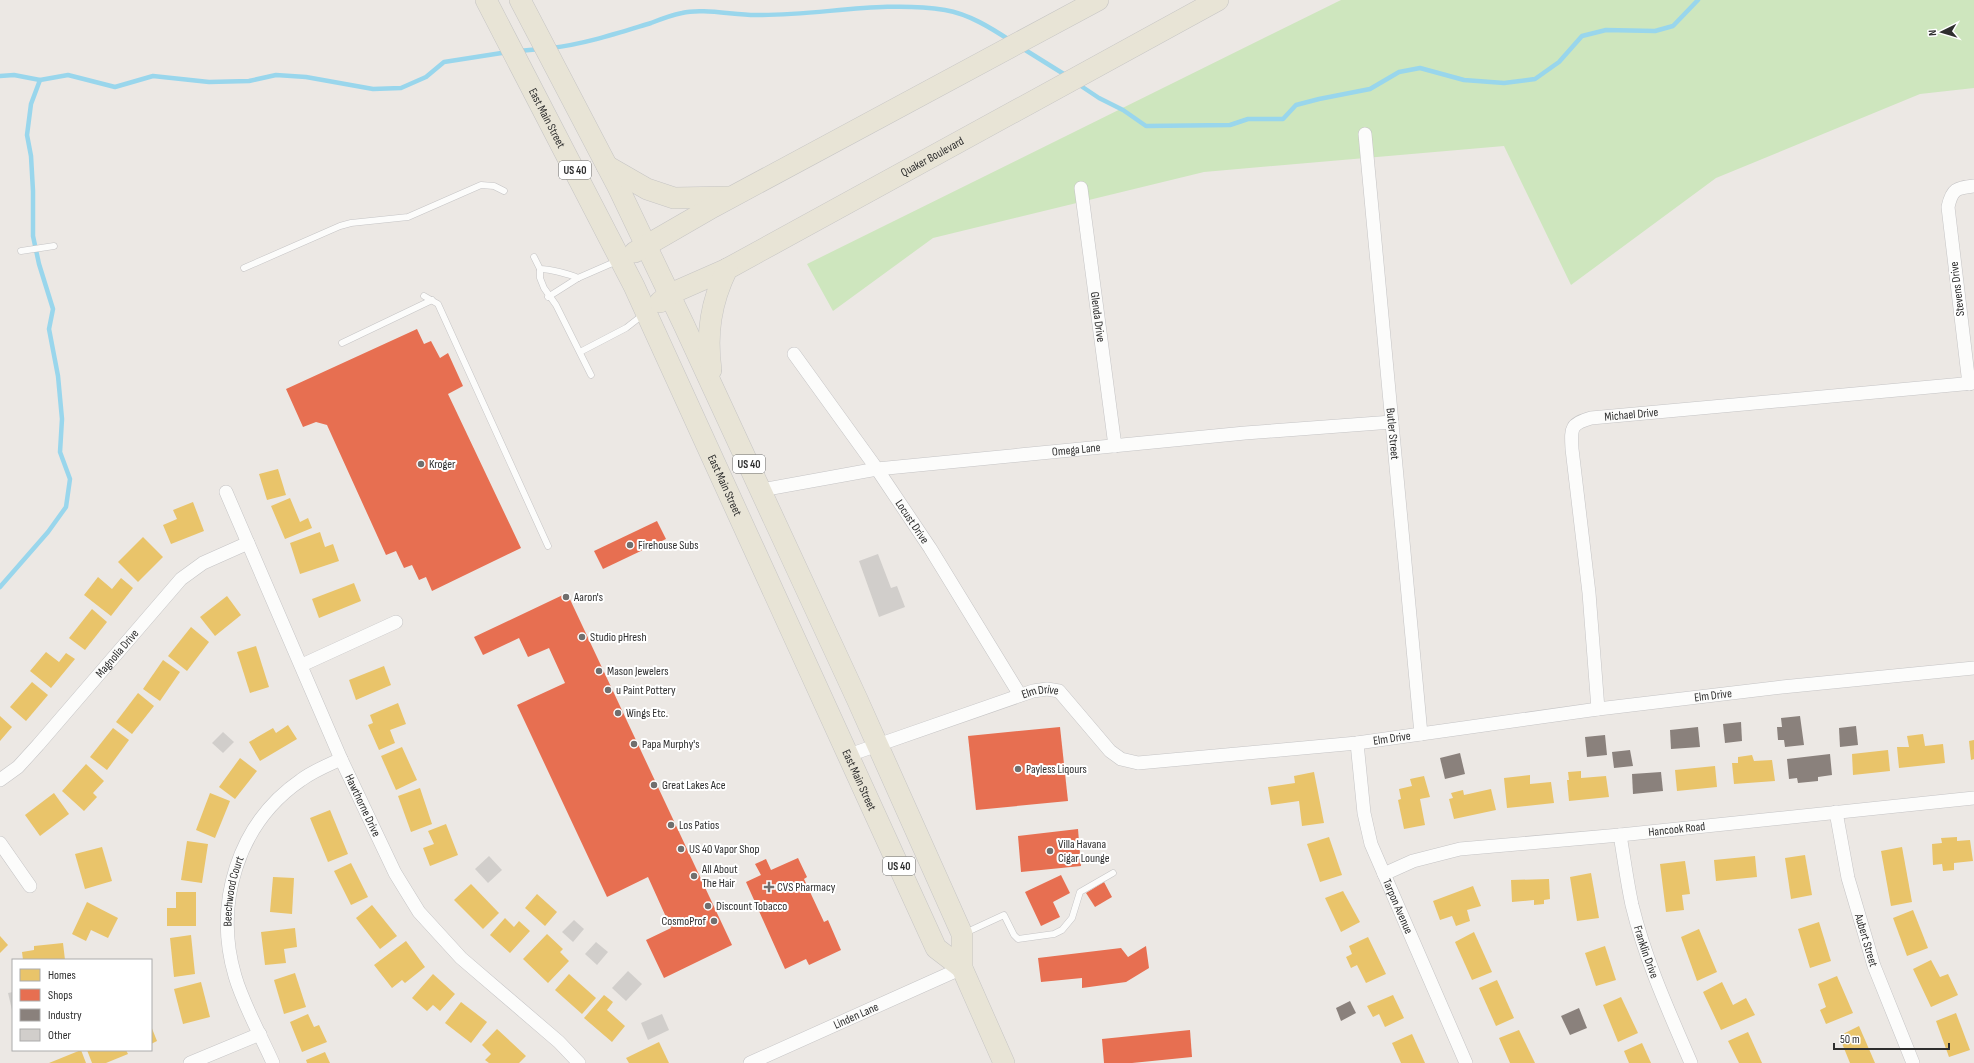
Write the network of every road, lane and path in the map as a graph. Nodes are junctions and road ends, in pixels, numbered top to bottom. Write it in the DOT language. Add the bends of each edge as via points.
graph roads {
  1 [pos="486,0"];
  2 [pos="1098,0"];
  3 [pos="1218,0"];
  4 [pos="524,7"];
  5 [pos="1365,134"];
  6 [pos="607,166"];
  7 [pos="1974,186"];
  8 [pos="1081,188"];
  9 [pos="504,191"];
  10 [pos="735,196"];
  11 [pos="54,246"];
  12 [pos="647,246"];
  13 [pos="21,251"];
  14 [pos="534,257"];
  15 [pos="621,260"];
  16 [pos="244,268"];
  17 [pos="540,269"];
  18 [pos="726,269"];
  19 [pos="578,278"];
  20 [pos="670,294"];
  21 [pos="424,296"];
  22 [pos="548,297"];
  23 [pos="432,300"];
  24 [pos="646,312"];
  25 [pos="342,343"];
  26 [pos="580,352"];
  27 [pos="794,354"];
  28 [pos="591,375"];
  29 [pos="712,384"];
  30 [pos="1971,384"];
  31 [pos="1392,422"];
  32 [pos="1115,446"];
  33 [pos="878,469"];
  34 [pos="761,490"];
  35 [pos="226,492"];
  36 [pos="248,543"];
  37 [pos="548,546"];
  38 [pos="396,622"];
  39 [pos="302,665"];
  40 [pos="1974,668"];
  41 [pos="1020,695"];
  42 [pos="1598,709"];
  43 [pos="1421,734"];
  44 [pos="1356,743"];
  45 [pos="877,745"];
  46 [pos="849,755"];
  47 [pos="341,759"];
  48 [pos="0,780"];
  49 [pos="1974,798"];
  50 [pos="1836,812"];
  51 [pos="1620,835"];
  52 [pos="0,843"];
  53 [pos="1113,873"];
  54 [pos="1384,874"];
  55 [pos="30,886"];
  56 [pos="962,934"];
  57 [pos="962,968"];
  58 [pos="260,1034"];
  59 [pos="190,1063"];
  60 [pos="273,1063"];
  61 [pos="579,1063"];
  62 [pos="750,1063"];
  63 [pos="1004,1063"];
  64 [pos="1466,1063"];
  65 [pos="1691,1063"];
  66 [pos="1913,1063"];
  1 -- 15 [label="main road, East Main Street / US 40"];
  2 -- 10 [label="main road"];
  3 -- 18 [label="main road, Quaker Boulevard"];
  4 -- 6 [label="main road, East Main Street / US 40"];
  5 -- 31 [label="street, Butler Street"];
  6 -- 10 [label="main road" via="647,189 674,198"];
  6 -- 12 [label="main road, East Main Street / US 40"];
  7 -- 30 [label="street, Stevens Drive" via="1958,188 1951,195 1948,207"];
  8 -- 32 [label="street, Glenda Drive"];
  9 -- 16 [label="lane" via="494,186 481,185 408,217 340,226"];
  10 -- 12 [label="main road"];
  11 -- 13 [label="lane"];
  12 -- 15 [label="main road"];
  12 -- 20 [label="main road, East Main Street / US 40"];
  14 -- 17 [label="lane"];
  15 -- 19 [label="lane"];
  15 -- 24 [label="main road, East Main Street / US 40"];
  17 -- 19 [label="lane"];
  17 -- 22 [label="lane" via="540,278"];
  18 -- 20 [label="main road, Quaker Boulevard"];
  18 -- 29 [label="main road" via="714,300 709,325 708,349"];
  19 -- 22 [label="lane"];
  20 -- 24 [label="main road, Quaker Boulevard"];
  20 -- 29 [label="main road, East Main Street / US 40"];
  21 -- 23 [label="lane"];
  22 -- 26 [label="lane" via="556,306"];
  23 -- 25 [label="lane"];
  23 -- 37 [label="lane" via="438,304"];
  24 -- 26 [label="lane" via="626,328"];
  24 -- 46 [label="main road, East Main Street / US 40"];
  26 -- 28 [label="lane"];
  27 -- 33 [label="street, Locust Drive"];
  29 -- 34 [label="main road, East Main Street / US 40"];
  30 -- 42 [label="street, Michael Drive" via="1599,417 1578,421 1571,434 1572,449 1589,593"];
  31 -- 32 [label="street, Omega Lane"];
  31 -- 43 [label="street, Butler Street"];
  32 -- 33 [label="street, Omega Lane"];
  33 -- 34 [label="street, Omega Lane"];
  33 -- 41 [label="street, Locust Drive" via="930,548"];
  34 -- 45 [label="main road, East Main Street / US 40"];
  35 -- 36 [label="street, Hawthorne Drive"];
  36 -- 39 [label="street, Hawthorne Drive"];
  36 -- 48 [label="street, Magnolia Drive" via="203,563 181,579 38,745 18,767"];
  38 -- 39 [label="street"];
  39 -- 47 [label="street, Hawthorne Drive"];
  40 -- 42 [label="street, Elm Drive" via="1782,686"];
  41 -- 44 [label="street, Elm Drive" via="1047,689 1059,691 1110,751 1121,759 1138,763"];
  41 -- 45 [label="street, Elm Drive"];
  42 -- 43 [label="street, Elm Drive"];
  43 -- 44 [label="street, Elm Drive"];
  44 -- 54 [label="street, Tarpon Avenue" via="1367,831"];
  45 -- 46 [label="street, Elm Drive"];
  45 -- 56 [label="main road, East Main Street / US 40"];
  46 -- 57 [label="main road, East Main Street / US 40" via="936,948"];
  47 -- 58 [label="street, Beechwood Court" via="300,780 261,816 248,837 234,874 227,906 228,942 236,978"];
  47 -- 61 [label="street, Hawthorne Drive" via="395,873 420,912 461,958 559,1042"];
  49 -- 50 [label="street, Hancook Road"];
  50 -- 51 [label="street, Hancook Road"];
  50 -- 66 [label="street, Aubert Street" via="1848,878 1869,952"];
  51 -- 54 [label="street, Hancook Road" via="1460,849 1413,861"];
  51 -- 65 [label="street, Franklin Drive" via="1632,905 1644,945"];
  52 -- 55 [label="street"];
  53 -- 56 [label="lane" via="1080,892 1072,918 1059,932 1018,939 1004,915"];
  54 -- 64 [label="street, Tarpon Avenue"];
  56 -- 57 [label="main road, East Main Street / US 40"];
  57 -- 62 [label="street, Linden Lane"];
  57 -- 63 [label="main road, East Main Street / US 40"];
  58 -- 59 [label="street"];
  58 -- 60 [label="street, Beechwood Court"];
}
